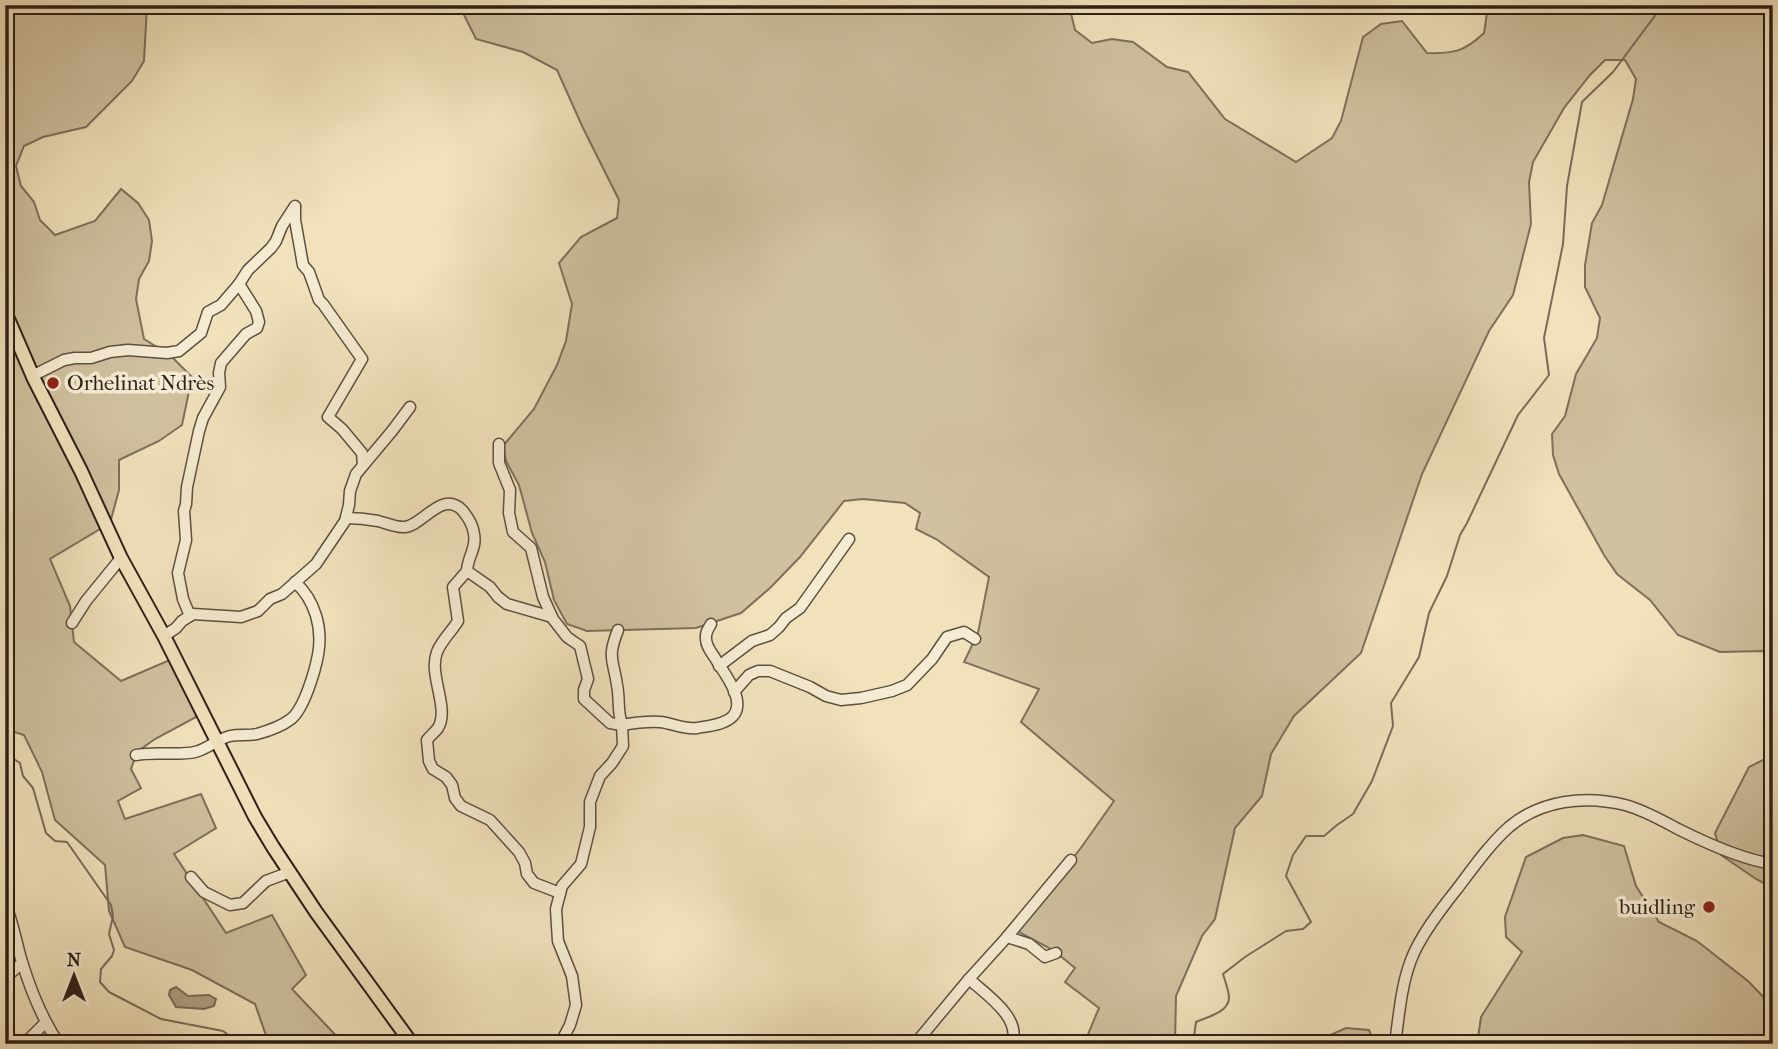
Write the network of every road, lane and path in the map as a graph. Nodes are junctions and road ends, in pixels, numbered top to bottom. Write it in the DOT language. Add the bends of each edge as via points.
graph roads {
  1 [pos="239,284"];
  2 [pos="5,312"];
  3 [pos="32,376"];
  4 [pos="410,407"];
  5 [pos="499,444"];
  6 [pos="363,465"];
  7 [pos="346,518"];
  8 [pos="849,539"];
  9 [pos="121,558"];
  10 [pos="467,571"];
  11 [pos="295,582"];
  12 [pos="190,616"];
  13 [pos="552,617"];
  14 [pos="72,623"];
  15 [pos="711,624"];
  16 [pos="618,630"];
  17 [pos="164,636"];
  18 [pos="975,639"];
  19 [pos="719,666"];
  20 [pos="734,692"];
  21 [pos="622,725"];
  22 [pos="217,741"];
  23 [pos="136,755"];
  24 [pos="1071,860"];
  25 [pos="1773,864"];
  26 [pos="290,872"];
  27 [pos="191,877"];
  28 [pos="560,893"];
  29 [pos="5,903"];
  30 [pos="1007,937"];
  31 [pos="1056,953"];
  32 [pos="22,962"];
  33 [pos="5,978"];
  34 [pos="969,979"];
  35 [pos="45,1023"];
  36 [pos="24,1044"];
  37 [pos="59,1044"];
  38 [pos="412,1044"];
  39 [pos="560,1044"];
  40 [pos="915,1044"];
  41 [pos="1011,1044"];
  42 [pos="1395,1044"];
  1 -- 3 [label="street" via="221,305 208,312 201,333 179,351 110,352 64,360"];
  1 -- 6 [label="street" via="276,242 295,206 303,265 319,300 362,359 328,417 362,453"];
  1 -- 12 [label="street" via="259,322 221,363 220,387 203,418 187,487 186,540 178,573"];
  2 -- 3 [label="main road"];
  3 -- 9 [label="main road"];
  4 -- 6 [label="street"];
  5 -- 13 [label="street" via="499,463 510,490 513,532 531,548"];
  6 -- 7 [label="street" via="356,474"];
  7 -- 10 [label="street" via="404,527 434,509 457,505 475,535"];
  7 -- 11 [label="street" via="316,564"];
  8 -- 19 [label="street" via="800,608 770,635 752,641"];
  9 -- 14 [label="street"];
  9 -- 17 [label="main road"];
  10 -- 13 [label="street" via="507,604"];
  10 -- 28 [label="street" via="453,587 458,621 435,660 442,713 427,740 429,761 452,785 461,806 490,820 519,852 534,883"];
  11 -- 12 [label="street" via="258,611 241,617"];
  11 -- 22 [label="street" via="309,598 321,642 302,701 292,718 271,730"];
  12 -- 17 [label="street"];
  13 -- 21 [label="street" via="580,646 588,679 584,699 611,723"];
  15 -- 19 [label="street" via="705,635"];
  16 -- 21 [label="street" via="611,661"];
  17 -- 22 [label="main road"];
  18 -- 20 [label="street" via="964,632 947,637 907,685 862,698 826,696 758,670"];
  19 -- 20 [label="street"];
  20 -- 21 [label="street" via="736,708 724,722 691,729 660,722"];
  21 -- 28 [label="street" via="623,746 600,776 590,802 590,827 581,864"];
  22 -- 23 [label="street" via="195,752"];
  22 -- 26 [label="main road"];
  24 -- 30 [label="street"];
  25 -- 42 [label="street" via="1720,848 1644,811 1608,801 1577,800 1540,809 1508,828 1478,861 1418,944 1407,971"];
  26 -- 27 [label="street" via="266,880 243,904 230,905 204,892"];
  26 -- 38 [label="main road"];
  28 -- 39 [label="street" via="556,929 572,976 576,1005"];
  29 -- 32 [label="street"];
  30 -- 31 [label="street" via="1029,944 1045,957"];
  30 -- 34 [label="street"];
  32 -- 33 [label="street"];
  32 -- 35 [label="street"];
  34 -- 40 [label="street"];
  34 -- 41 [label="street" via="1006,1013 1013,1026"];
  35 -- 36 [label="street"];
  35 -- 37 [label="street"];
}
